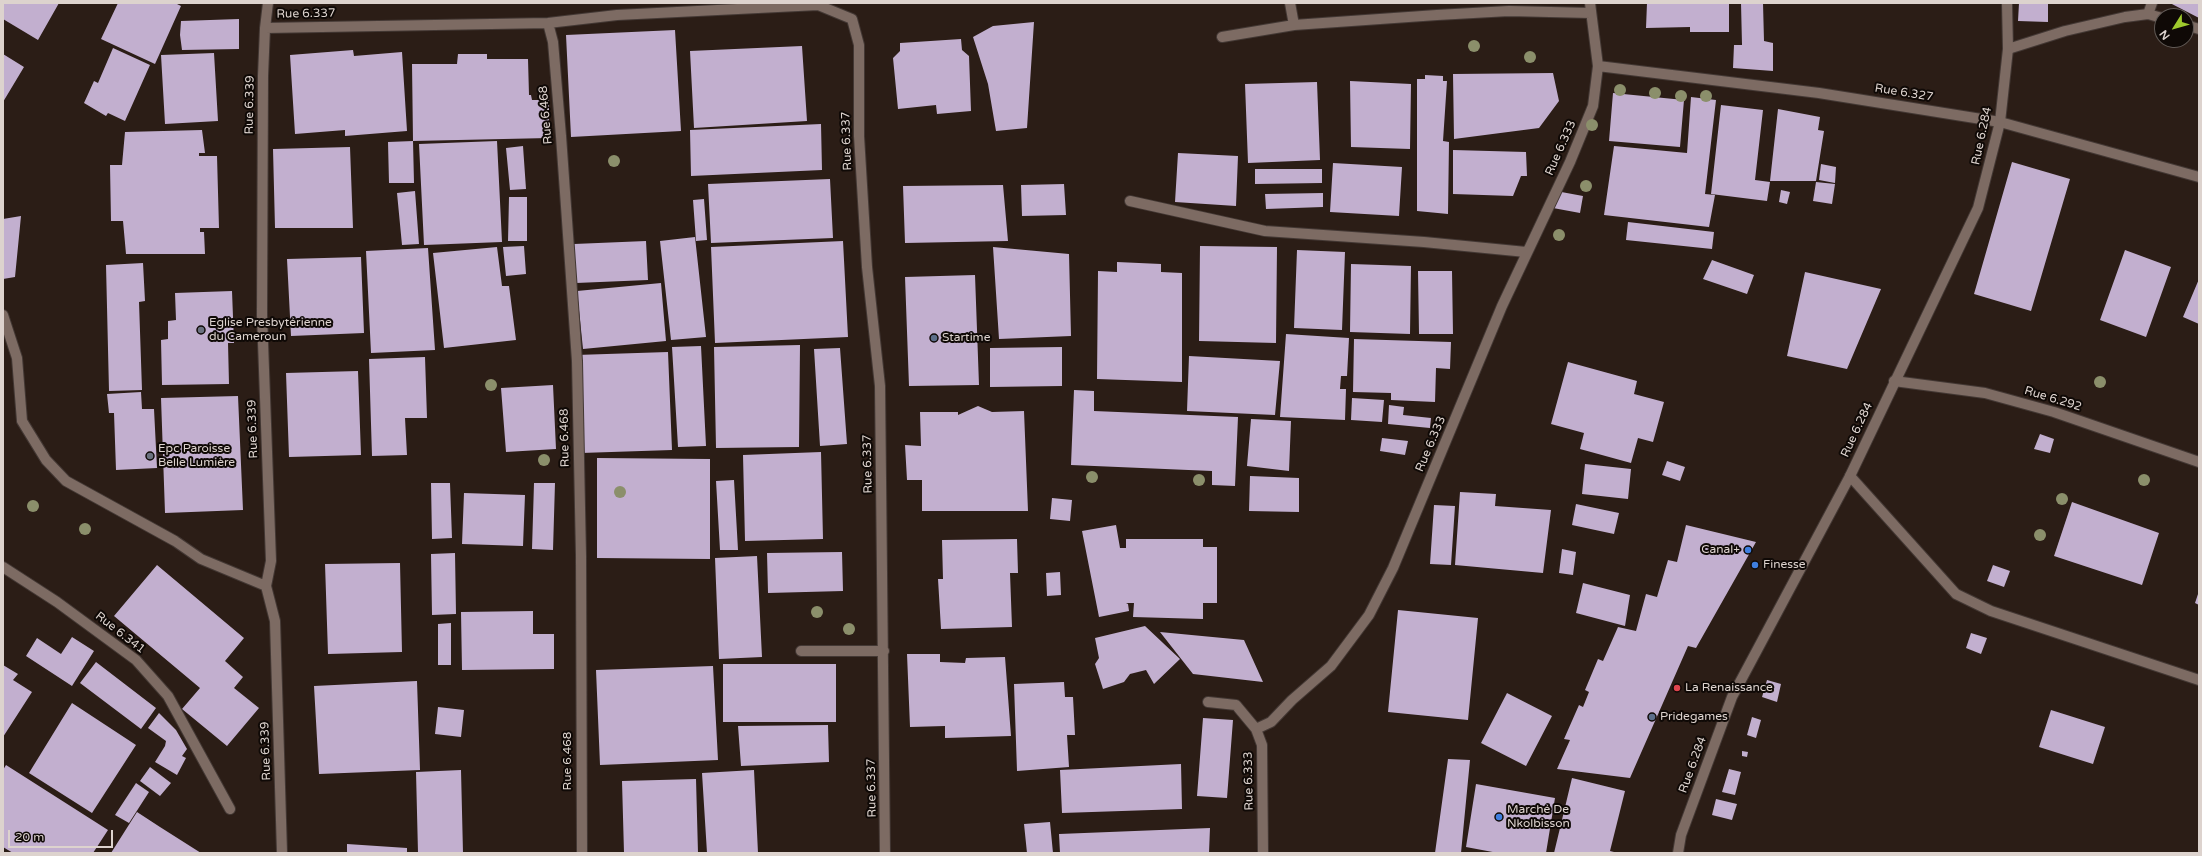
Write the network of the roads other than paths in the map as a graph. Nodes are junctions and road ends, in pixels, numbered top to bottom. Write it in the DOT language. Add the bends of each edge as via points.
graph roads {
  1 [pos="268,3"];
  2 [pos="1290,3"];
  3 [pos="2007,3"];
  4 [pos="2152,3"];
  5 [pos="1590,8"];
  6 [pos="2148,14"];
  7 [pos="2154,16"];
  8 [pos="548,23"];
  9 [pos="1294,26"];
  10 [pos="265,28"];
  11 [pos="1222,37"];
  12 [pos="2008,49"];
  13 [pos="1598,66"];
  14 [pos="2000,122"];
  15 [pos="2199,177"];
  16 [pos="1130,201"];
  17 [pos="1526,252"];
  18 [pos="3,316"];
  19 [pos="1894,381"];
  20 [pos="2199,462"];
  21 [pos="1850,476"];
  22 [pos="3,567"];
  23 [pos="266,586"];
  24 [pos="801,651"];
  25 [pos="884,651"];
  26 [pos="2199,680"];
  27 [pos="1208,702"];
  28 [pos="1256,729"];
  29 [pos="230,809"];
  30 [pos="282,853"];
  31 [pos="582,853"];
  32 [pos="885,853"];
  33 [pos="1263,853"];
  34 [pos="1678,853"];
  1 -- 10 [label="street, Rue 6.339"];
  2 -- 9 [label="street"];
  3 -- 12 [label="street, Rue 6.284"];
  4 -- 6 [label="street"];
  5 -- 9 [label="street, Rue 6.333"];
  5 -- 13 [label="street, Rue 6.333"];
  6 -- 7 [label="street"];
  6 -- 12 [label="street" via="2065,31"];
  8 -- 10 [label="street, Rue 6.337"];
  8 -- 25 [label="street, Rue 6.337" via="617,15 818,5 852,19 859,45 860,143 867,267 880,386"];
  8 -- 31 [label="street, Rue 6.468" via="553,42 559,105 577,361 581,556"];
  9 -- 11 [label="street, Rue 6.333"];
  10 -- 23 [label="street, Rue 6.339" via="262,315 271,560"];
  12 -- 14 [label="street, Rue 6.284"];
  13 -- 14 [label="street, Rue 6.327" via="1819,93"];
  13 -- 17 [label="street, Rue 6.333" via="1593,106 1570,162"];
  14 -- 15 [label="street, Rue 6.327"];
  14 -- 19 [label="street, Rue 6.284" via="1978,208"];
  16 -- 17 [label="street" via="1265,232 1424,242"];
  17 -- 28 [label="street, Rue 6.333" via="1393,568 1369,615 1331,666 1271,722"];
  18 -- 23 [label="street" via="16,358 22,421 46,460 66,481 174,541 201,559"];
  19 -- 20 [label="street, Rue 6.292" via="1985,393 2054,412"];
  19 -- 21 [label="street, Rue 6.284"];
  21 -- 26 [label="street" via="1956,594 1991,611"];
  21 -- 34 [label="street, Rue 6.284" via="1732,697 1681,835"];
  22 -- 29 [label="street, Rue 6.341" via="57,602 136,660 168,696"];
  23 -- 30 [label="street, Rue 6.339" via="275,622"];
  24 -- 25 [label="street"];
  25 -- 32 [label="street, Rue 6.337"];
  27 -- 28 [label="street" via="1236,705"];
  28 -- 33 [label="street, Rue 6.333" via="1262,745"];
}
